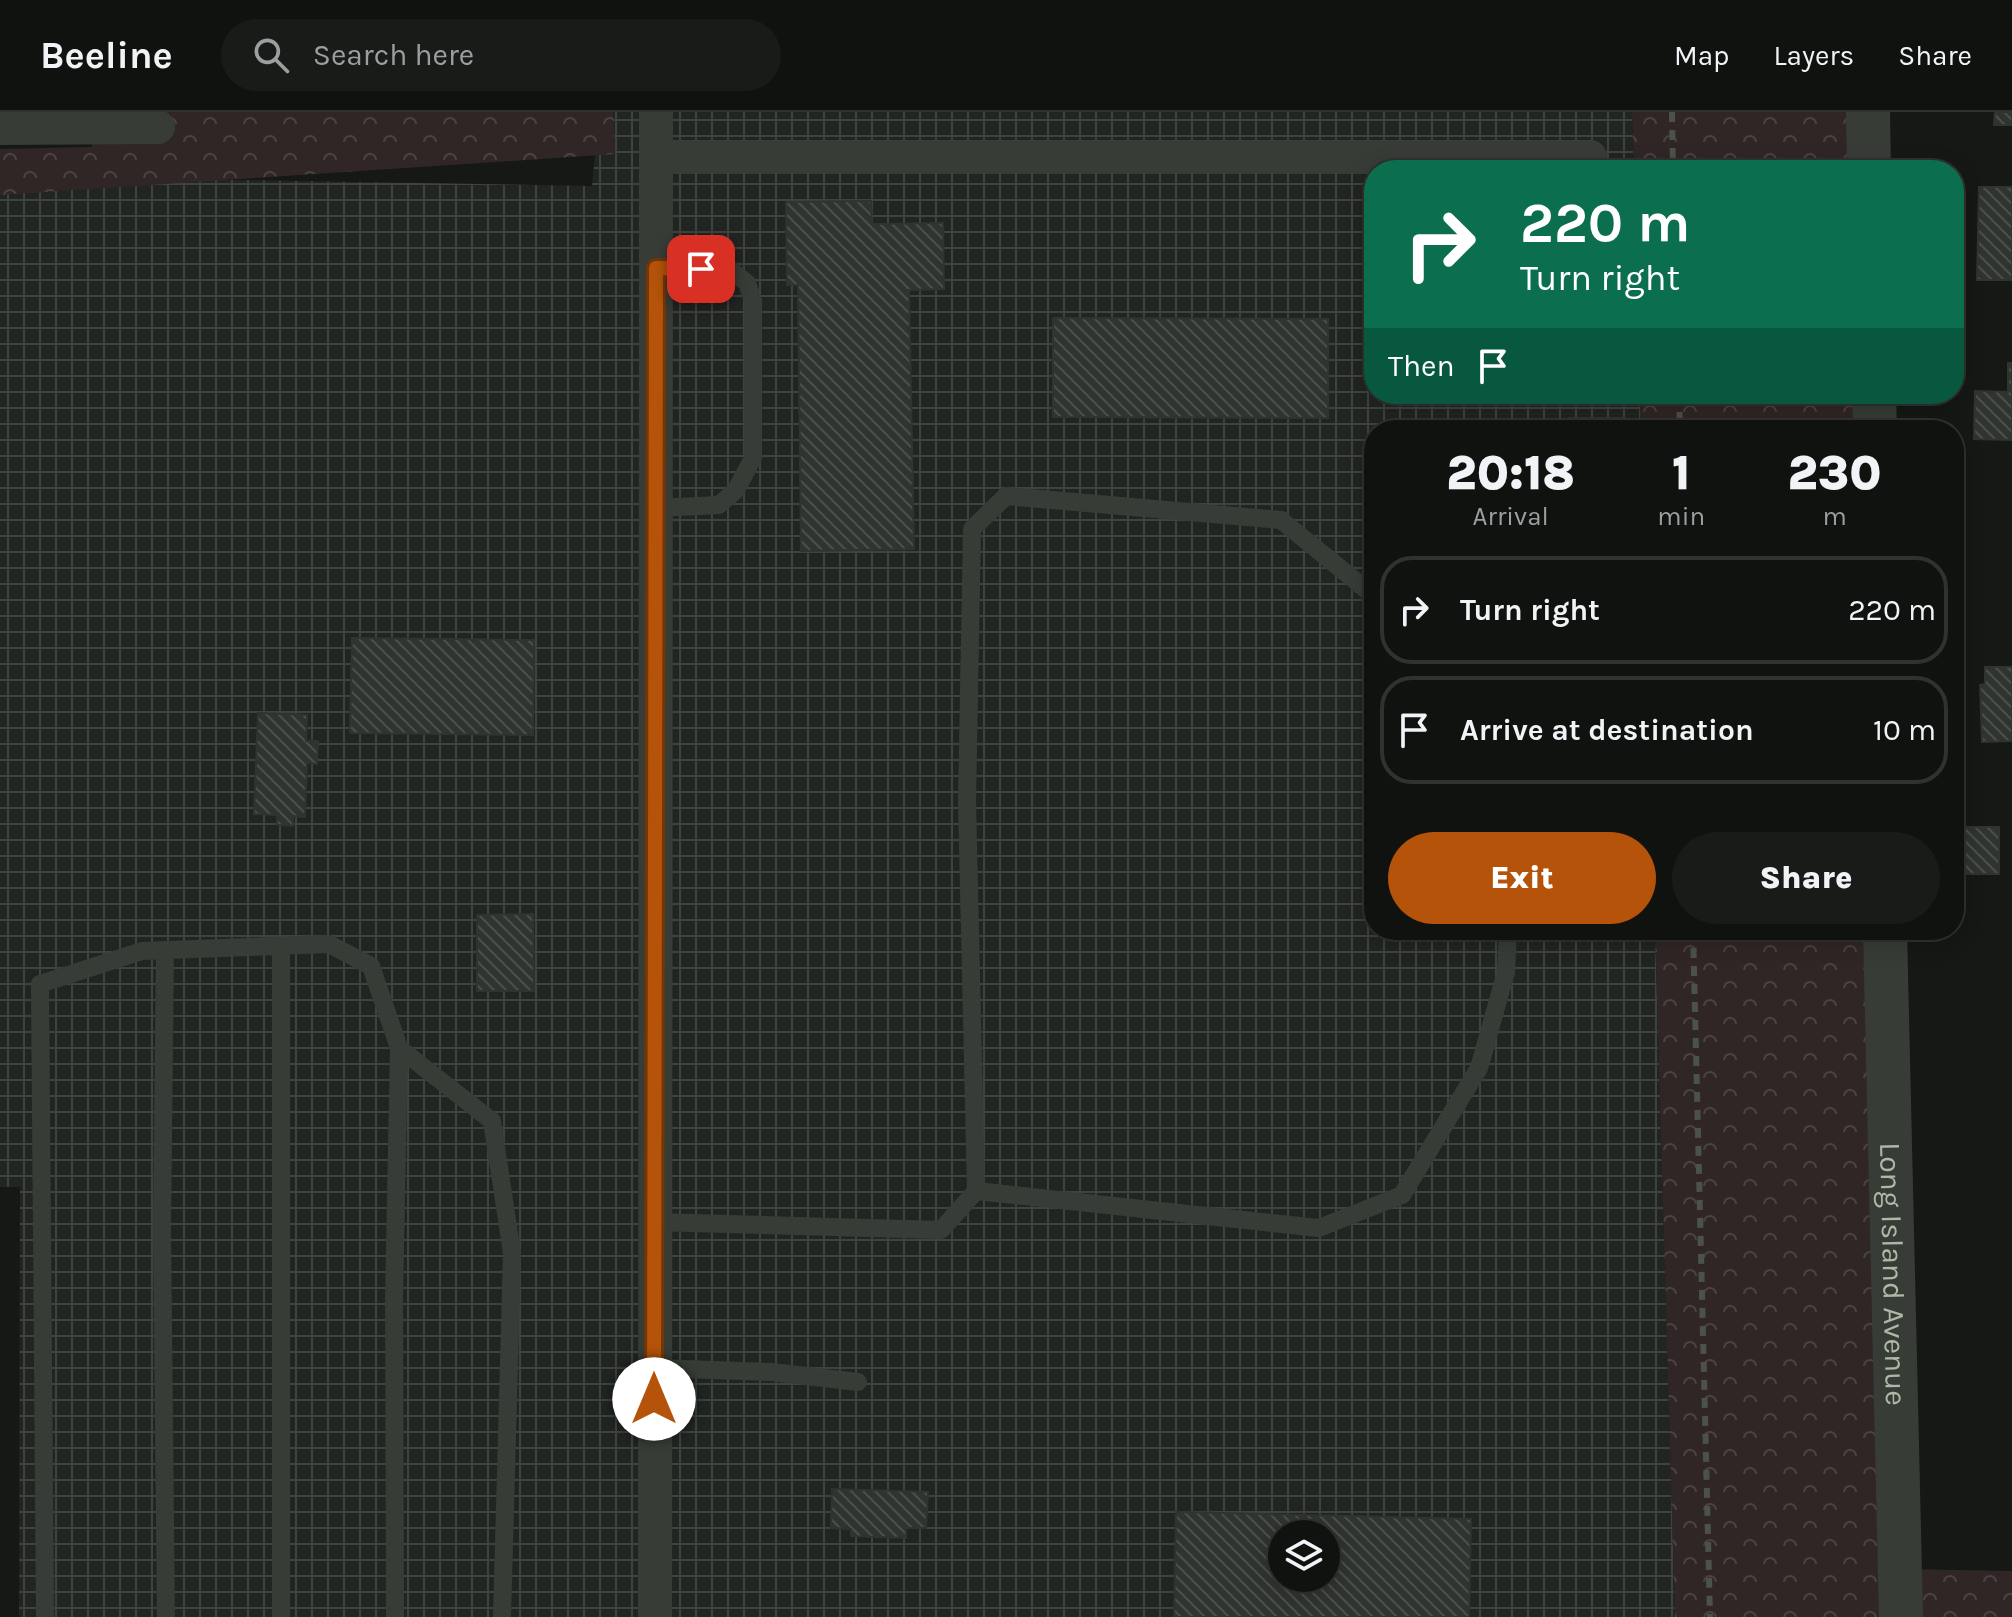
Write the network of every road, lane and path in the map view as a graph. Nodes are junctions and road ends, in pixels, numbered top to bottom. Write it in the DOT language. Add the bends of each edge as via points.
graph roads {
  1 [pos="656,112"];
  2 [pos="1868,112"];
  3 [pos="158,127"];
  4 [pos="0,128"];
  5 [pos="656,157"];
  6 [pos="1590,157"];
  7 [pos="1869,160"];
  8 [pos="656,268"];
  9 [pos="656,508"];
  10 [pos="1364,588"];
  11 [pos="1508,940"];
  12 [pos="1885,940"];
  13 [pos="281,946"];
  14 [pos="165,950"];
  15 [pos="399,1048"];
  16 [pos="976,1191"];
  17 [pos="655,1222"];
  18 [pos="654,1368"];
  19 [pos="858,1382"];
  20 [pos="45,1617"];
  21 [pos="166,1617"];
  22 [pos="281,1617"];
  23 [pos="395,1617"];
  24 [pos="502,1617"];
  25 [pos="655,1617"];
  26 [pos="1901,1617"];
  1 -- 5 [label="street"];
  2 -- 7 [label="street"];
  3 -- 4 [label="street"];
  5 -- 6 [label="street"];
  5 -- 8 [label="street"];
  8 -- 9 [label="street"];
  8 -- 9 [label="lane" via="732,271 747,283 753,301 754,430 753,458 736,490 719,505"];
  9 -- 17 [label="street"];
  10 -- 16 [label="lane" via="1281,520 1006,496 972,529 967,802"];
  11 -- 16 [label="lane" via="1506,972 1479,1068 1402,1195 1319,1228"];
  12 -- 26 [label="street, Long Island Avenue"];
  13 -- 14 [label="lane"];
  13 -- 15 [label="lane" via="329,944 371,966"];
  13 -- 22 [label="lane"];
  14 -- 20 [label="lane" via="142,951 40,984"];
  14 -- 21 [label="lane"];
  15 -- 23 [label="lane"];
  15 -- 24 [label="lane" via="492,1121 512,1253"];
  16 -- 17 [label="lane" via="941,1230"];
  17 -- 18 [label="street"];
  18 -- 19 [label="lane" via="772,1372"];
  18 -- 25 [label="street"];
}
